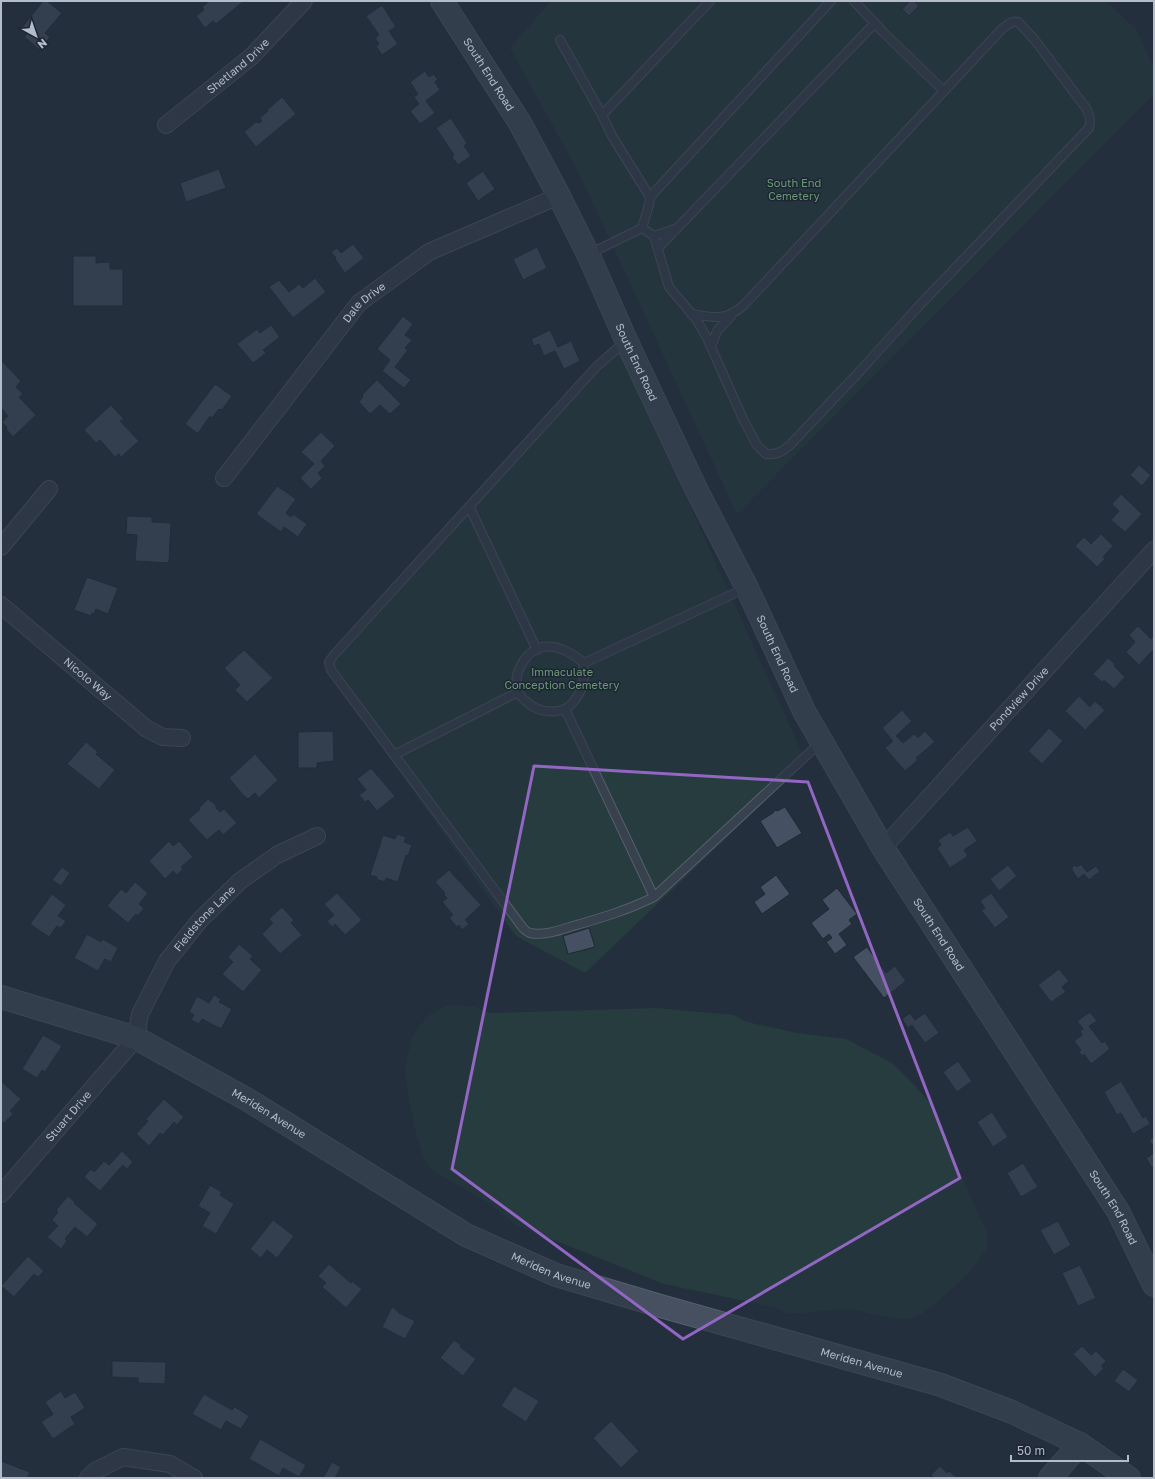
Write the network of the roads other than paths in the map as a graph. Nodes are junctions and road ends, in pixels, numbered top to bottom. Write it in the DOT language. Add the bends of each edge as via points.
graph roads {
  1 [pos="304,1"];
  2 [pos="442,1"];
  3 [pos="710,1"];
  4 [pos="831,1"];
  5 [pos="854,1"];
  6 [pos="875,23"];
  7 [pos="560,40"];
  8 [pos="944,91"];
  9 [pos="602,115"];
  10 [pos="166,125"];
  11 [pos="559,196"];
  12 [pos="650,197"];
  13 [pos="642,228"];
  14 [pos="678,228"];
  15 [pos="654,236"];
  16 [pos="658,248"];
  17 [pos="588,254"];
  18 [pos="691,314"];
  19 [pos="733,314"];
  20 [pos="626,340"];
  21 [pos="711,347"];
  22 [pos="224,478"];
  23 [pos="48,489"];
  24 [pos="469,506"];
  25 [pos="1,547"];
  26 [pos="1154,550"];
  27 [pos="747,588"];
  28 [pos="1,605"];
  29 [pos="537,650"];
  30 [pos="584,663"];
  31 [pos="518,692"];
  32 [pos="565,709"];
  33 [pos="182,738"];
  34 [pos="821,742"];
  35 [pos="394,755"];
  36 [pos="317,836"];
  37 [pos="883,848"];
  38 [pos="654,897"];
  39 [pos="1,997"];
  40 [pos="136,1038"];
  41 [pos="1,1194"];
  42 [pos="1154,1285"];
  43 [pos="1080,1444"];
  44 [pos="88,1478"];
  45 [pos="194,1478"];
  46 [pos="1050,1478"];
  47 [pos="1129,1478"];
  1 -- 10 [label="street, Shetland Drive" via="251,57"];
  2 -- 11 [label="street, South End Road" via="520,123"];
  3 -- 9 [label="lane"];
  4 -- 12 [label="lane"];
  5 -- 6 [label="lane"];
  6 -- 8 [label="lane"];
  6 -- 14 [label="lane"];
  7 -- 9 [label="lane"];
  8 -- 19 [label="lane"];
  8 -- 21 [label="lane" via="1001,30 1014,21 1018,22 1034,39 1082,103 1090,115 1089,128 781,452 774,455 766,454 757,445"];
  9 -- 12 [label="lane"];
  11 -- 17 [label="street, South End Road"];
  11 -- 22 [label="street, Dale Drive" via="429,252 359,303"];
  12 -- 13 [label="lane"];
  13 -- 15 [label="lane"];
  13 -- 17 [label="lane"];
  14 -- 15 [label="lane"];
  14 -- 16 [label="lane"];
  15 -- 16 [label="lane"];
  16 -- 18 [label="lane" via="669,287"];
  17 -- 20 [label="street, South End Road"];
  18 -- 19 [label="lane" via="714,318"];
  18 -- 21 [label="lane"];
  19 -- 21 [label="lane" via="717,331"];
  20 -- 24 [label="lane" via="597,366"];
  20 -- 27 [label="street, South End Road" via="696,489"];
  23 -- 25 [label="street"];
  24 -- 29 [label="lane"];
  24 -- 35 [label="lane" via="330,660 331,670"];
  26 -- 37 [label="street, Pondview Drive"];
  27 -- 30 [label="lane"];
  27 -- 34 [label="street, South End Road"];
  28 -- 33 [label="street, Nicolo Way" via="147,729 163,737"];
  29 -- 30 [label="lane" via="541,647 558,648"];
  29 -- 31 [label="lane" via="526,658 518,670"];
  30 -- 32 [label="lane" via="582,685 575,701"];
  31 -- 32 [label="lane" via="537,709 554,712"];
  31 -- 35 [label="lane"];
  32 -- 38 [label="lane"];
  34 -- 37 [label="street, South End Road"];
  34 -- 38 [label="lane"];
  35 -- 38 [label="lane" via="484,878 523,928 529,932 539,934 557,931 612,916"];
  36 -- 40 [label="street, Fieldstone Lane" via="277,855 240,881 200,920 167,961 140,1014"];
  37 -- 42 [label="street, South End Road" via="1118,1211"];
  39 -- 40 [label="street, Meriden Avenue"];
  40 -- 41 [label="street, Stuart Drive"];
  40 -- 43 [label="street, Meriden Avenue" via="248,1100 466,1235 556,1275 940,1385 1012,1412"];
  43 -- 46 [label="street"];
  43 -- 47 [label="street, Meriden Avenue"];
  44 -- 45 [label="street" via="95,1470 123,1457 170,1464"];
}
